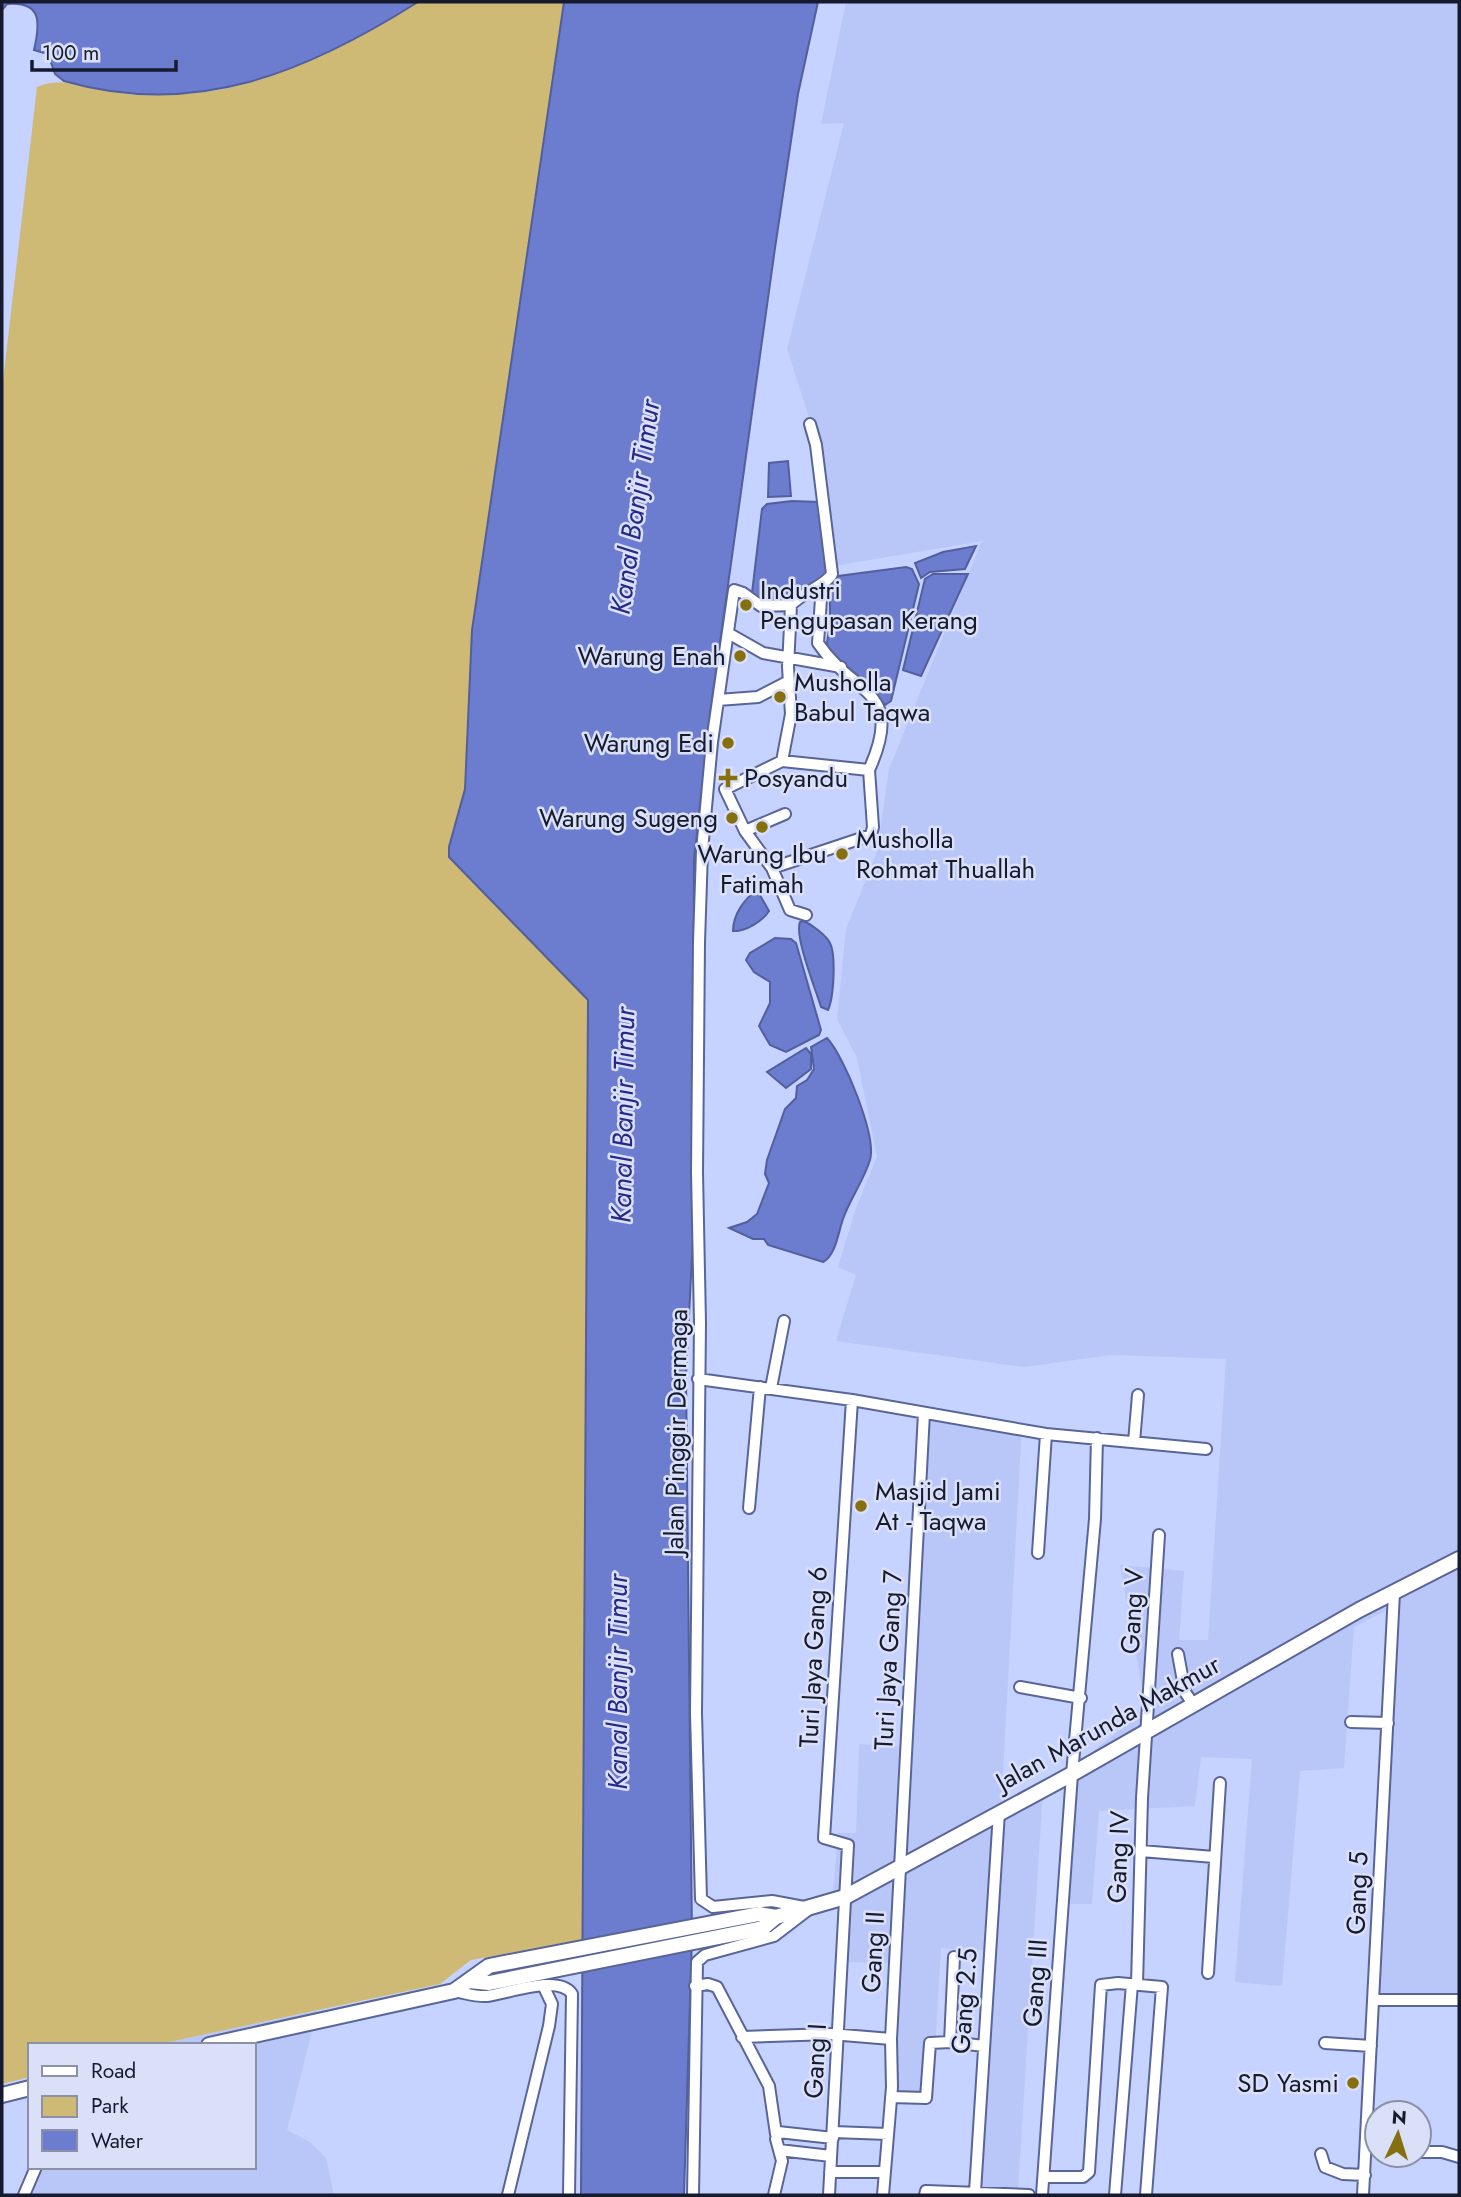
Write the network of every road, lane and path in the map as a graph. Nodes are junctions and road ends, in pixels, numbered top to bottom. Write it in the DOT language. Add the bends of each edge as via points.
graph roads {
  1 [pos="810,424"];
  2 [pos="822,584"];
  3 [pos="791,605"];
  4 [pos="728,634"];
  5 [pos="789,659"];
  6 [pos="841,667"];
  7 [pos="789,681"];
  8 [pos="718,700"];
  9 [pos="782,761"];
  10 [pos="869,770"];
  11 [pos="729,801"];
  12 [pos="706,802"];
  13 [pos="785,814"];
  14 [pos="745,831"];
  15 [pos="772,868"];
  16 [pos="806,915"];
  17 [pos="784,1321"];
  18 [pos="698,1379"];
  19 [pos="766,1388"];
  20 [pos="1138,1395"];
  21 [pos="852,1400"];
  22 [pos="924,1413"];
  23 [pos="1046,1434"];
  24 [pos="1097,1438"];
  25 [pos="1134,1442"];
  26 [pos="1206,1449"];
  27 [pos="750,1508"];
  28 [pos="1159,1535"];
  29 [pos="1038,1553"];
  30 [pos="1459,1559"];
  31 [pos="1394,1593"];
  32 [pos="1178,1654"];
  33 [pos="1020,1687"];
  34 [pos="1081,1698"];
  35 [pos="1193,1704"];
  36 [pos="1351,1722"];
  37 [pos="1388,1723"];
  38 [pos="1149,1731"];
  39 [pos="1072,1774"];
  40 [pos="1220,1783"];
  41 [pos="999,1812"];
  42 [pos="1141,1851"];
  43 [pos="1214,1857"];
  44 [pos="900,1868"];
  45 [pos="845,1897"];
  46 [pos="810,1909"];
  47 [pos="776,1917"];
  48 [pos="954,1957"];
  49 [pos="1208,1973"];
  50 [pos="468,1981"];
  51 [pos="1134,1984"];
  52 [pos="543,1986"];
  53 [pos="695,1986"];
  54 [pos="454,1991"];
  55 [pos="1375,2000"];
  56 [pos="1459,2000"];
  57 [pos="839,2034"];
  58 [pos="742,2038"];
  59 [pos="891,2039"];
  60 [pos="950,2042"];
  61 [pos="218,2043"];
  62 [pos="1325,2043"];
  63 [pos="984,2046"];
  64 [pos="1371,2046"];
  65 [pos="28,2088"];
  66 [pos="2,2095"];
  67 [pos="891,2097"];
  68 [pos="1372,2099"];
  69 [pos="776,2134"];
  70 [pos="888,2134"];
  71 [pos="833,2135"];
  72 [pos="779,2150"];
  73 [pos="1433,2152"];
  74 [pos="1321,2154"];
  75 [pos="831,2156"];
  76 [pos="1459,2157"];
  77 [pos="35,2169"];
  78 [pos="1366,2169"];
  79 [pos="830,2172"];
  80 [pos="885,2172"];
  81 [pos="1365,2175"];
  82 [pos="1045,2176"];
  83 [pos="975,2192"];
  84 [pos="24,2195"];
  85 [pos="508,2195"];
  86 [pos="569,2195"];
  87 [pos="693,2195"];
  88 [pos="774,2195"];
  89 [pos="828,2195"];
  90 [pos="883,2195"];
  91 [pos="925,2195"];
  92 [pos="1029,2195"];
  93 [pos="1042,2195"];
  94 [pos="1115,2195"];
  95 [pos="1146,2195"];
  96 [pos="1363,2195"];
  1 -- 2 [label="street" via="832,575"];
  2 -- 3 [label="street"];
  2 -- 6 [label="street" via="818,643"];
  3 -- 4 [label="street, Jalan Pinggir Dermaga" via="761,606 734,590"];
  3 -- 5 [label="street"];
  4 -- 5 [label="street" via="760,652"];
  4 -- 8 [label="street, Jalan Pinggir Dermaga"];
  5 -- 6 [label="street"];
  5 -- 7 [label="street"];
  6 -- 10 [label="street" via="868,692 882,713 880,740"];
  7 -- 8 [label="street" via="758,697"];
  7 -- 9 [label="street" via="791,714"];
  8 -- 12 [label="street, Jalan Pinggir Dermaga"];
  9 -- 10 [label="street"];
  9 -- 11 [label="street" via="729,785 725,791"];
  10 -- 15 [label="street" via="871,835"];
  11 -- 12 [label="street"];
  11 -- 14 [label="street"];
  12 -- 18 [label="street, Jalan Pinggir Dermaga" via="697,1122"];
  13 -- 14 [label="street"];
  14 -- 15 [label="street"];
  15 -- 16 [label="street" via="790,911"];
  17 -- 19 [label="street"];
  18 -- 19 [label="street"];
  18 -- 46 [label="street, Jalan Pinggir Dermaga" via="700,1895 704,1904 713,1908 772,1901"];
  19 -- 21 [label="street"];
  19 -- 27 [label="street"];
  20 -- 25 [label="street"];
  21 -- 22 [label="street"];
  21 -- 45 [label="street, Turi Jaya Gang 6" via="824,1838 848,1843"];
  22 -- 23 [label="street"];
  22 -- 44 [label="street, Turi Jaya Gang 7"];
  23 -- 24 [label="street"];
  23 -- 29 [label="street"];
  24 -- 25 [label="street"];
  24 -- 34 [label="street, Gang III"];
  25 -- 26 [label="street"];
  28 -- 38 [label="street, Gang V"];
  30 -- 31 [label="main road, Jalan Marunda Makmur"];
  31 -- 35 [label="main road, Jalan Marunda Makmur"];
  31 -- 37 [label="street, Gang 5"];
  32 -- 35 [label="street" via="1185,1692"];
  33 -- 34 [label="street"];
  34 -- 39 [label="street, Gang III"];
  35 -- 38 [label="main road, Jalan Marunda Makmur"];
  36 -- 37 [label="street"];
  37 -- 55 [label="street, Gang 5"];
  38 -- 39 [label="main road, Jalan Marunda Makmur"];
  38 -- 42 [label="street, Gang IV"];
  39 -- 41 [label="main road, Jalan Marunda Makmur"];
  39 -- 82 [label="street, Gang III"];
  40 -- 43 [label="street"];
  41 -- 44 [label="main road, Jalan Marunda Makmur"];
  41 -- 63 [label="street, Gang 2.5"];
  42 -- 43 [label="street"];
  42 -- 51 [label="street, Gang IV"];
  43 -- 49 [label="street"];
  44 -- 45 [label="main road, Jalan Marunda Makmur"];
  44 -- 59 [label="street, Gang II"];
  45 -- 46 [label="main road, Jalan Marunda Makmur"];
  45 -- 57 [label="street, Gang I"];
  46 -- 47 [label="main road, Jalan Marunda Makmur"];
  46 -- 53 [label="street" via="774,1937 701,1958"];
  47 -- 50 [label="main road, Jalan Marunda Makmur" via="763,1928 705,1941 489,1983"];
  47 -- 50 [label="main road, Jalan Marunda Makmur" via="759,1914 489,1966"];
  48 -- 60 [label="street"];
  50 -- 54 [label="main road, Jalan Marunda Makmur"];
  51 -- 82 [label="street" via="1103,1983 1101,1987 1088,2173 1083,2177"];
  51 -- 94 [label="street, Gang IV"];
  51 -- 95 [label="street" via="1163,1989"];
  52 -- 54 [label="street" via="483,1996"];
  52 -- 85 [label="street" via="552,2004 549,2026"];
  52 -- 86 [label="street" via="563,1985 572,1994"];
  53 -- 58 [label="street" via="717,1987"];
  53 -- 87 [label="street"];
  54 -- 61 [label="main road, Jalan Marunda Makmur"];
  55 -- 56 [label="street"];
  55 -- 64 [label="street, Gang 5"];
  57 -- 58 [label="street"];
  57 -- 59 [label="street"];
  57 -- 71 [label="street, Gang I"];
  58 -- 69 [label="street" via="769,2086"];
  59 -- 67 [label="street, Gang II"];
  60 -- 63 [label="street"];
  60 -- 67 [label="street" via="930,2043 926,2098"];
  62 -- 64 [label="street"];
  63 -- 83 [label="street, Gang 2.5"];
  64 -- 68 [label="street, Gang 5"];
  65 -- 66 [label="main road"];
  67 -- 70 [label="street, Gang II"];
  69 -- 71 [label="street"];
  69 -- 72 [label="street"];
  70 -- 71 [label="street"];
  70 -- 80 [label="street, Gang II"];
  71 -- 75 [label="street, Gang I"];
  72 -- 75 [label="street"];
  72 -- 88 [label="street" via="782,2166"];
  73 -- 76 [label="street"];
  74 -- 81 [label="street" via="1331,2171"];
  75 -- 79 [label="street, Gang I"];
  77 -- 84 [label="street"];
  78 -- 81 [label="street, Gang 5"];
  79 -- 80 [label="street"];
  79 -- 89 [label="street, Gang I"];
  80 -- 90 [label="street, Gang II"];
  81 -- 96 [label="street, Gang 5"];
  82 -- 93 [label="street, Gang III"];
  83 -- 91 [label="street" via="926,2191"];
  83 -- 92 [label="street"];
}
